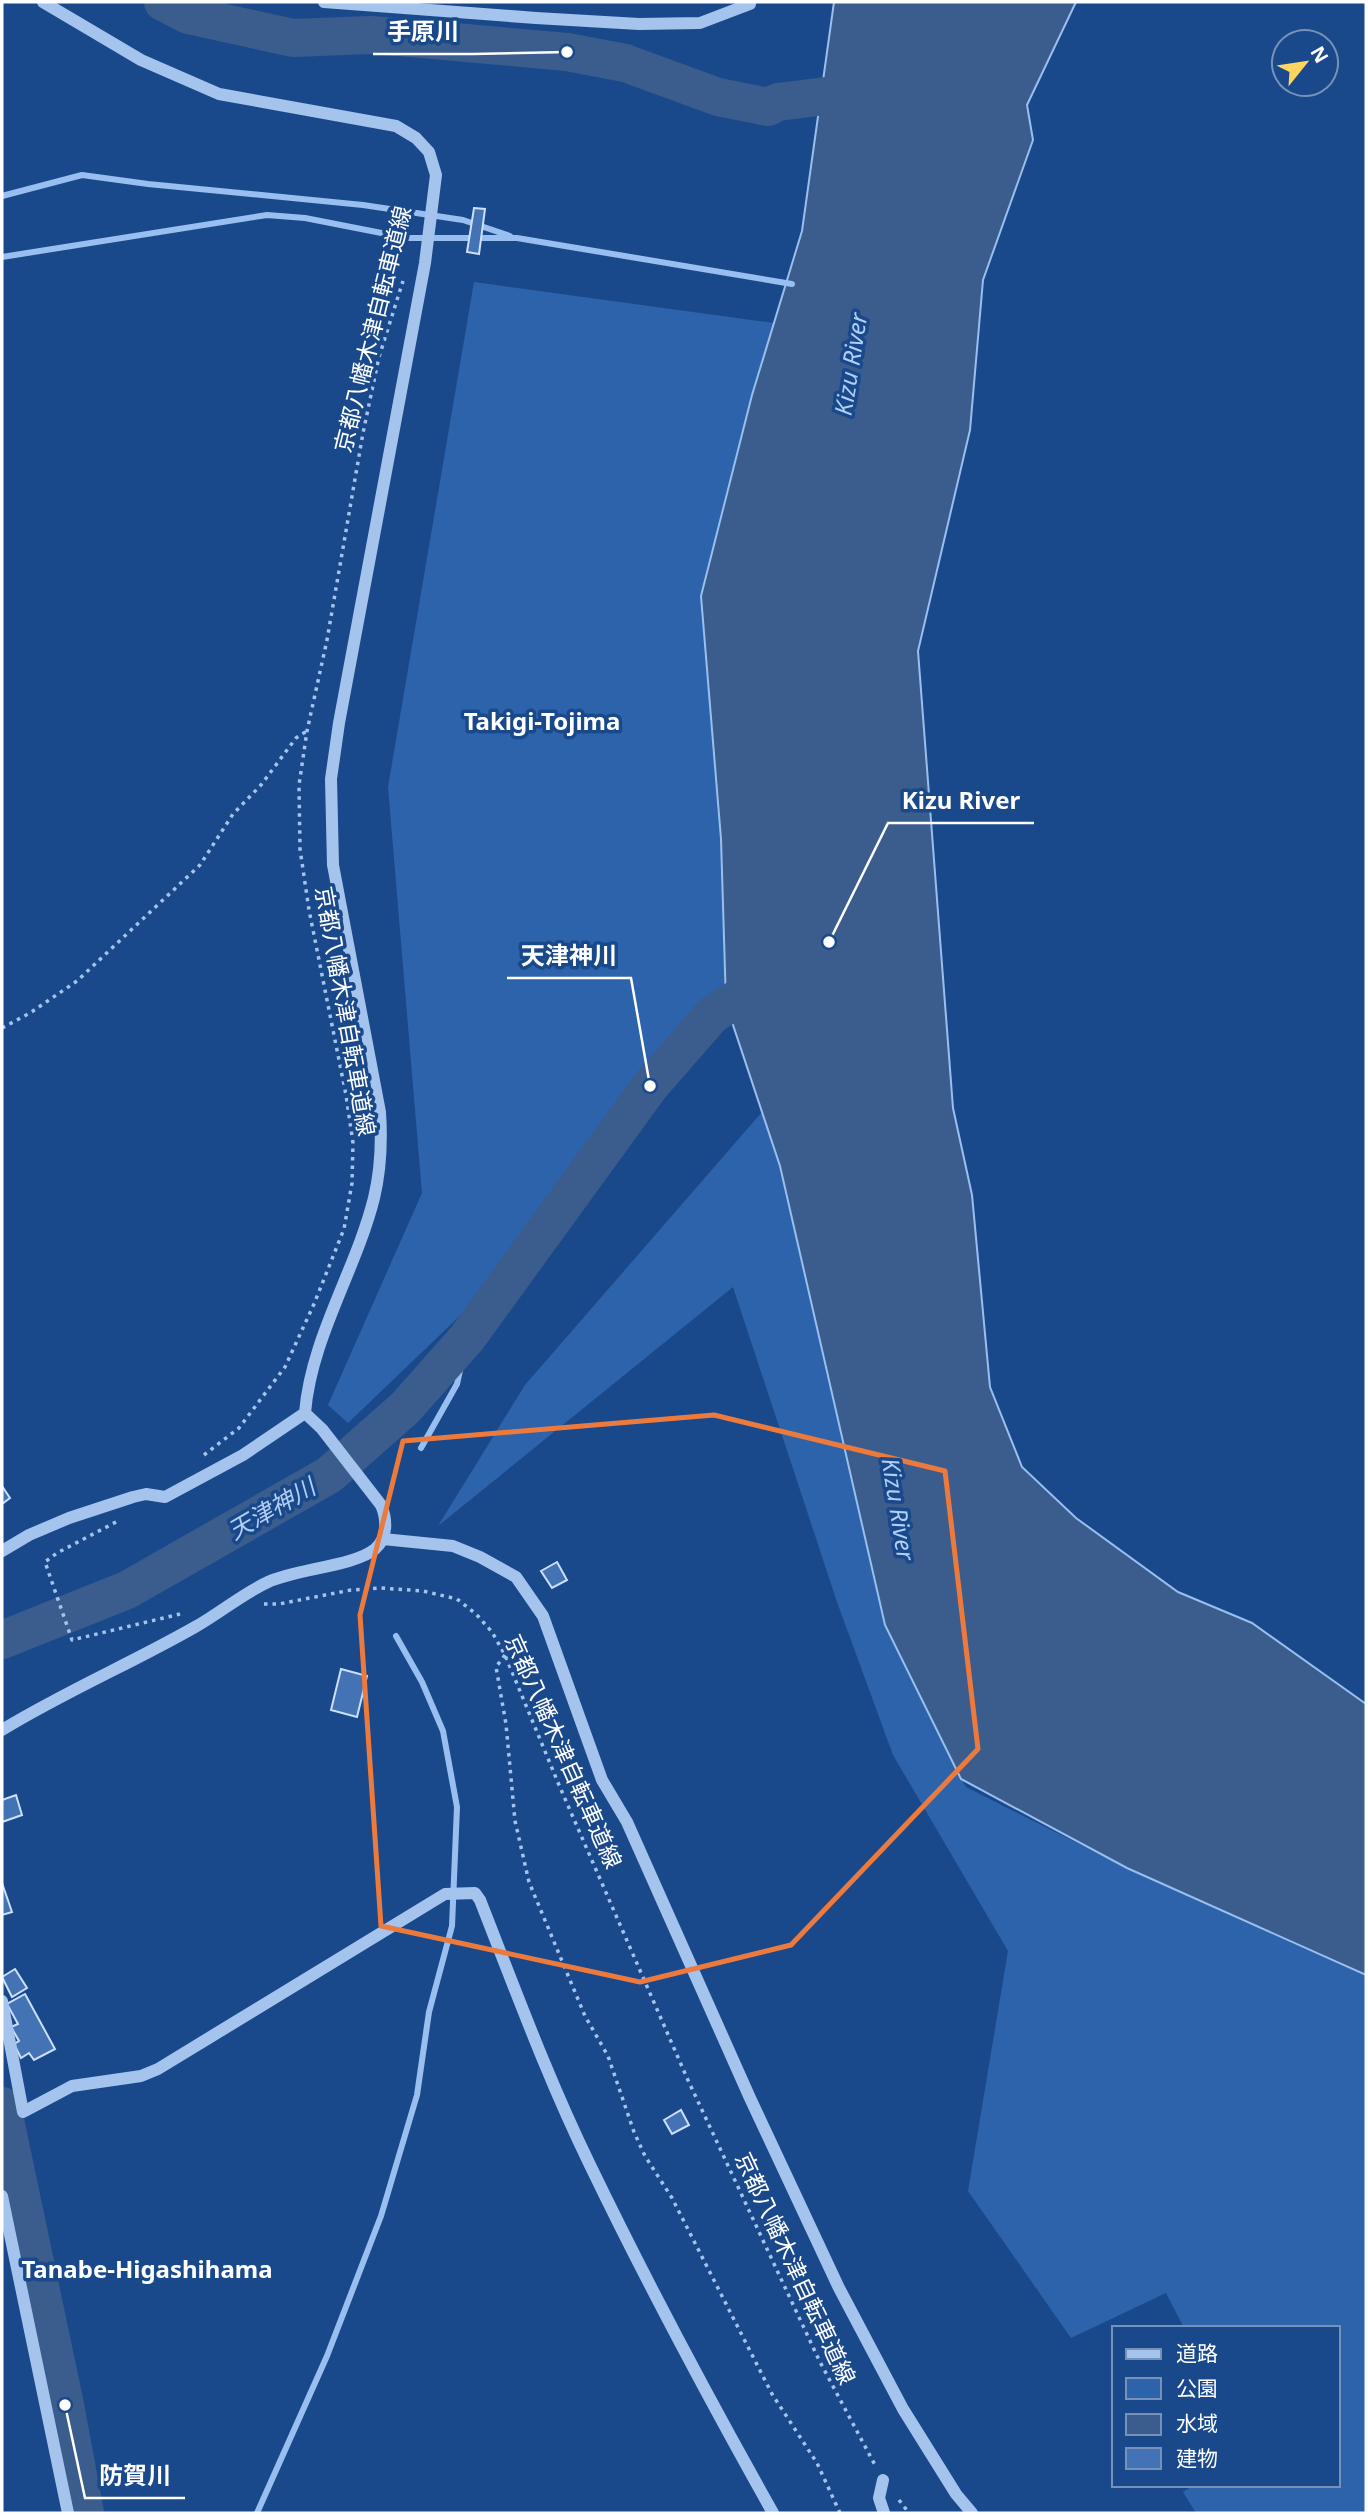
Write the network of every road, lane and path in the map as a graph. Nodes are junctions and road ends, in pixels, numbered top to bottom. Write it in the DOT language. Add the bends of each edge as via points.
graph roads {
  1 [pos="43,2"];
  2 [pos="324,2"];
  3 [pos="750,4"];
  4 [pos="404,276"];
  5 [pos="307,732"];
  6 [pos="2,1028"];
  7 [pos="305,1413"];
  8 [pos="203,1455"];
  9 [pos="118,1521"];
  10 [pos="383,1539"];
  11 [pos="2,1551"];
  12 [pos="230,1604"];
  13 [pos="183,1614"];
  14 [pos="505,1655"];
  15 [pos="2,1730"];
  16 [pos="2,2001"];
  17 [pos="2,2196"];
  18 [pos="883,2480"];
  19 [pos="68,2513"];
  20 [pos="773,2513"];
  21 [pos="840,2513"];
  22 [pos="884,2513"];
  23 [pos="909,2513"];
  24 [pos="972,2513"];
  1 -- 7 [label="street" via="141,60 219,94 396,126 429,152 436,175 425,263 331,779 333,865 375,1077 381,1156 367,1221 307,1385"];
  2 -- 3 [label="street" via="639,23 701,23"];
  4 -- 5 [label="path, 京都八幡木津自転車道線" via="379,357"];
  5 -- 6 [label="path" via="296,737 233,814 200,865 77,981"];
  5 -- 8 [label="path, 京都八幡木津自転車道線" via="299,785 300,849 346,1095 353,1143 352,1183 344,1229 285,1367 239,1429"];
  7 -- 10 [label="street" via="374,1494 386,1515"];
  7 -- 11 [label="street" via="243,1455 165,1497 146,1494 69,1518"];
  9 -- 13 [label="path" via="47,1559 46,1569 74,1641"];
  10 -- 12 [label="street" via="359,1557 269,1581"];
  10 -- 24 [label="street" via="453,1546 480,1557 516,1577 543,1616 602,1780 627,1822 839,2288 904,2409"];
  12 -- 14 [label="path, 京都八幡木津自転車道線" via="279,1604 351,1590 423,1591 467,1607 492,1632"];
  12 -- 15 [label="street"];
  14 -- 18 [label="path, 京都八幡木津自転車道線" via="687,2078 819,2360"];
  14 -- 21 [label="path" via="496,1667 515,1821 529,1882 585,2016 608,2056 645,2156 672,2198 772,2394 817,2463"];
  16 -- 20 [label="street" via="23,2112 72,2086 141,2076 158,2069 445,1894 475,1894 589,2163 718,2416"];
  17 -- 19 [label="street"];
  18 -- 22 [label="street" via="879,2498"];
  18 -- 23 [label="path, 京都八幡木津自転車道線"];
}
